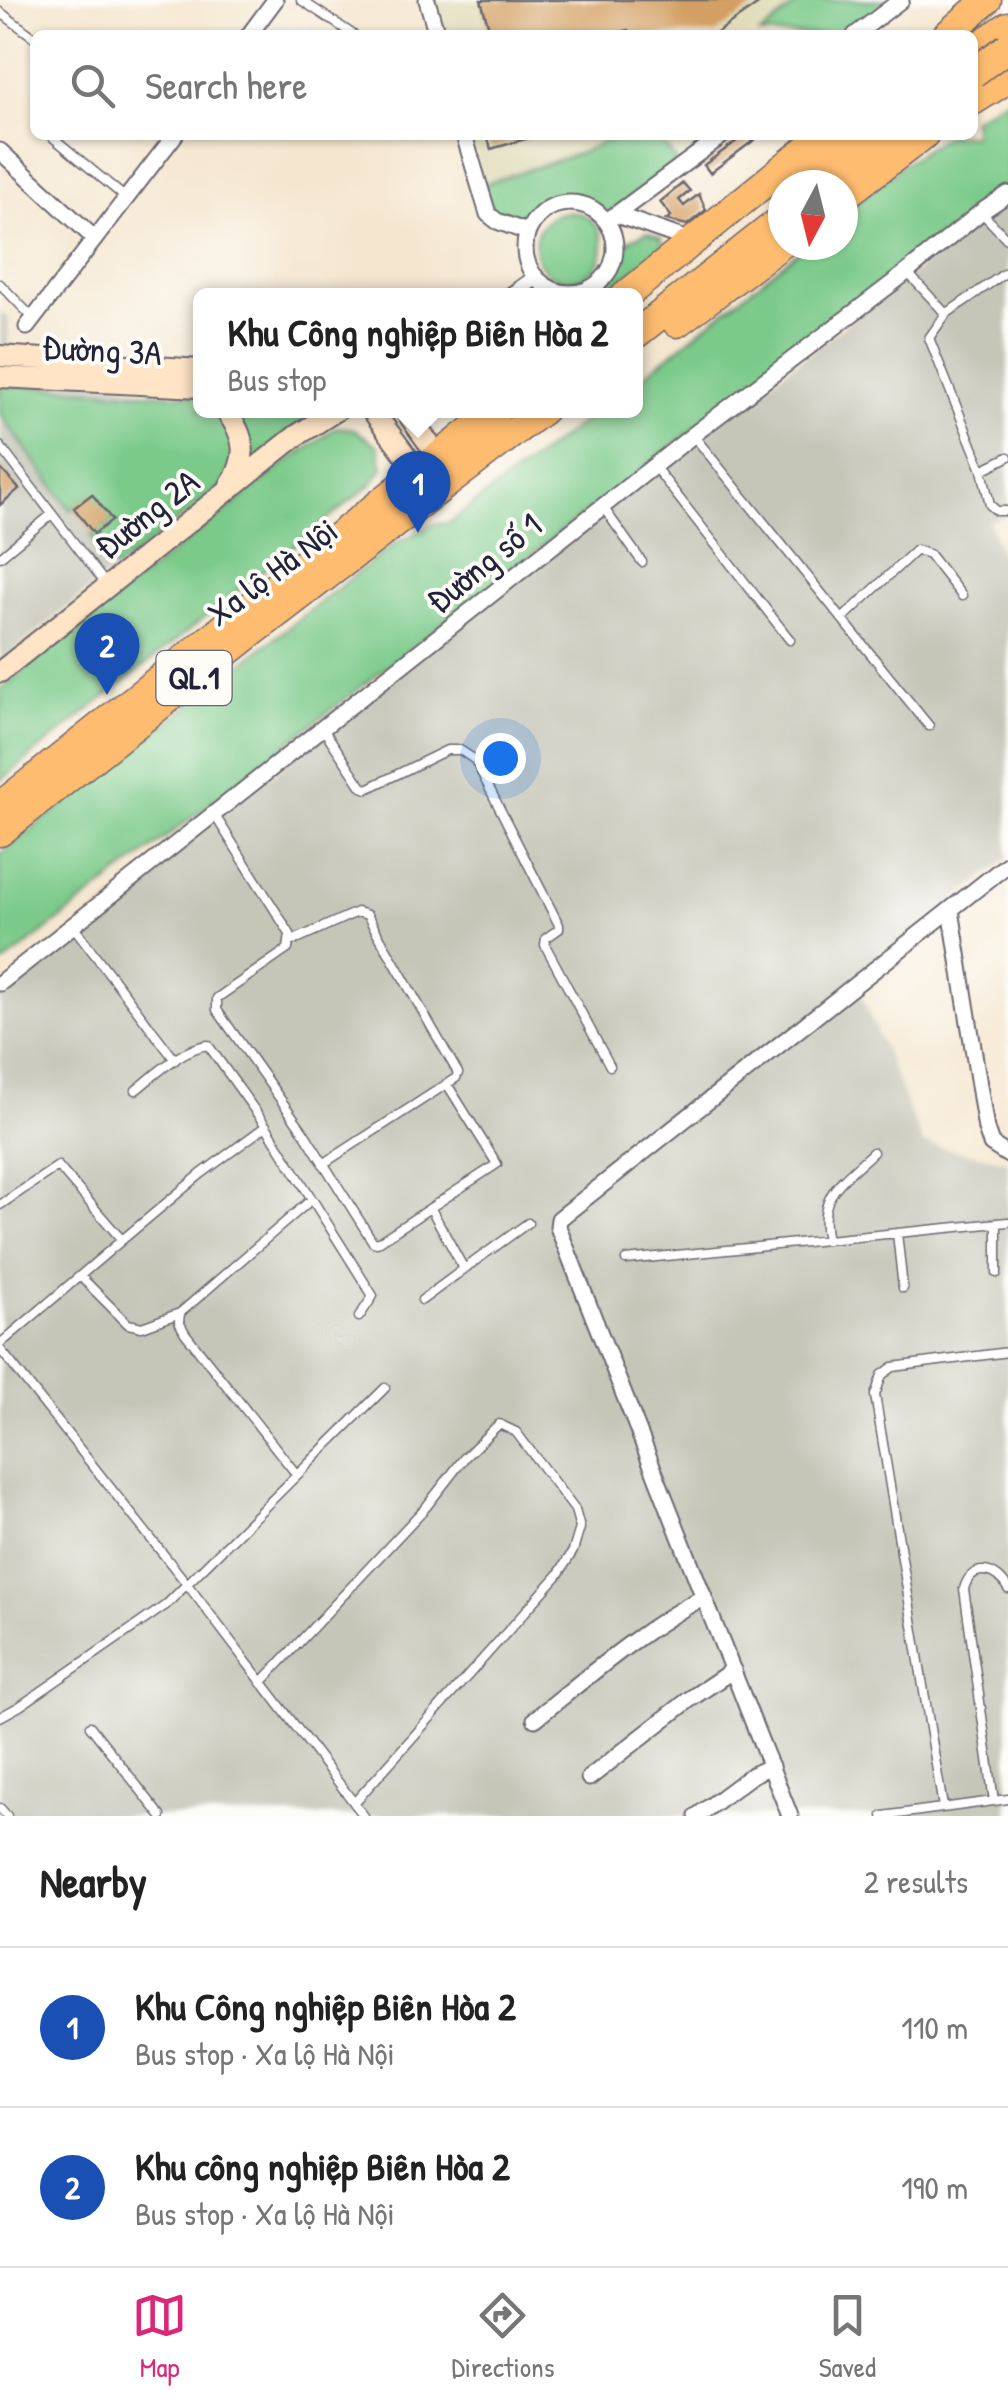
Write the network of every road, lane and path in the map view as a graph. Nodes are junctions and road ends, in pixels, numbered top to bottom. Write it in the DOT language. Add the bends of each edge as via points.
graph roads {
  1 [pos="275,0"];
  2 [pos="301,0"];
  3 [pos="428,0"];
  4 [pos="900,0"];
  5 [pos="987,0"];
  6 [pos="1004,0"];
  7 [pos="1008,7"];
  8 [pos="0,12"];
  9 [pos="1008,26"];
  10 [pos="254,30"];
  11 [pos="346,30"];
  12 [pos="436,30"];
  13 [pos="862,30"];
  14 [pos="955,30"];
  15 [pos="30,34"];
  16 [pos="1008,47"];
  17 [pos="978,50"];
  18 [pos="987,85"];
  19 [pos="56,140"];
  20 [pos="171,140"];
  21 [pos="466,140"];
  22 [pos="718,140"];
  23 [pos="818,140"];
  24 [pos="854,140"];
  25 [pos="884,140"];
  26 [pos="917,140"];
  27 [pos="0,151"];
  28 [pos="814,170"];
  29 [pos="844,170"];
  30 [pos="858,186"];
  31 [pos="1008,194"];
  32 [pos="127,199"];
  33 [pos="768,206"];
  34 [pos="981,212"];
  35 [pos="612,218"];
  36 [pos="768,228"];
  37 [pos="527,232"];
  38 [pos="95,239"];
  39 [pos="691,240"];
  40 [pos="1008,240"];
  41 [pos="768,254"];
  42 [pos="907,272"];
  43 [pos="1008,272"];
  44 [pos="535,278"];
  45 [pos="0,284"];
  46 [pos="521,288"];
  47 [pos="547,288"];
  48 [pos="592,288"];
  49 [pos="643,304"];
  50 [pos="643,307"];
  51 [pos="643,308"];
  52 [pos="946,314"];
  53 [pos="30,322"];
  54 [pos="643,349"];
  55 [pos="0,356"];
  56 [pos="193,370"];
  57 [pos="0,377"];
  58 [pos="193,388"];
  59 [pos="231,418"];
  60 [pos="324,418"];
  61 [pos="380,418"];
  62 [pos="409,418"];
  63 [pos="487,418"];
  64 [pos="533,418"];
  65 [pos="693,436"];
  66 [pos="0,446"];
  67 [pos="1008,457"];
  68 [pos="428,464"];
  69 [pos="654,466"];
  70 [pos="982,470"];
  71 [pos="221,497"];
  72 [pos="603,507"];
  73 [pos="1008,511"];
  74 [pos="52,514"];
  75 [pos="0,557"];
  76 [pos="642,562"];
  77 [pos="108,587"];
  78 [pos="962,596"];
  79 [pos="842,619"];
  80 [pos="790,640"];
  81 [pos="0,672"];
  82 [pos="929,726"];
  83 [pos="324,730"];
  84 [pos="0,806"];
  85 [pos="214,814"];
  86 [pos="0,832"];
  87 [pos="1008,864"];
  88 [pos="951,910"];
  89 [pos="73,926"];
  90 [pos="292,941"];
  91 [pos="0,983"];
  92 [pos="175,1060"];
  93 [pos="610,1066"];
  94 [pos="447,1084"];
  95 [pos="136,1090"];
  96 [pos="266,1126"];
  97 [pos="873,1152"];
  98 [pos="1008,1156"];
  99 [pos="323,1164"];
  100 [pos="312,1198"];
  101 [pos="0,1206"];
  102 [pos="431,1209"];
  103 [pos="1008,1222"];
  104 [pos="528,1223"];
  105 [pos="997,1223"];
  106 [pos="897,1233"];
  107 [pos="122,1240"];
  108 [pos="827,1240"];
  109 [pos="626,1260"];
  110 [pos="464,1269"];
  111 [pos="996,1273"];
  112 [pos="80,1276"];
  113 [pos="904,1288"];
  114 [pos="422,1300"];
  115 [pos="180,1313"];
  116 [pos="359,1317"];
  117 [pos="0,1346"];
  118 [pos="1008,1352"];
  119 [pos="385,1388"];
  120 [pos="297,1476"];
  121 [pos="186,1584"];
  122 [pos="1008,1589"];
  123 [pos="704,1598"];
  124 [pos="733,1670"];
  125 [pos="261,1683"];
  126 [pos="0,1717"];
  127 [pos="535,1720"];
  128 [pos="90,1726"];
  129 [pos="771,1766"];
  130 [pos="589,1778"];
  131 [pos="1008,1799"];
  132 [pos="994,1801"];
  133 [pos="354,1803"];
  134 [pos="974,1804"];
  135 [pos="943,1807"];
  136 [pos="0,1808"];
  137 [pos="918,1813"];
  138 [pos="7,1816"];
  139 [pos="161,1816"];
  140 [pos="364,1816"];
  141 [pos="697,1816"];
  142 [pos="790,1816"];
  143 [pos="884,1816"];
  144 [pos="976,1816"];
  1 -- 10 [label="street"];
  2 -- 11 [label="lane"];
  3 -- 12 [label="street"];
  4 -- 13 [label="street"];
  5 -- 14 [label="highway"];
  6 -- 7 [label="highway"];
  8 -- 15 [label="lane"];
  9 -- 17 [label="highway"];
  16 -- 18 [label="highway, bridge"];
  19 -- 32 [label="lane"];
  20 -- 32 [label="street"];
  21 -- 37 [label="street" via="488,214"];
  22 -- 35 [label="street"];
  23 -- 39 [label="highway"];
  24 -- 28 [label="highway"];
  25 -- 29 [label="highway"];
  26 -- 30 [label="highway"];
  27 -- 38 [label="street"];
  31 -- 34 [label="street, Đường số 1"];
  32 -- 38 [label="street"];
  33 -- 50 [label="highway"];
  34 -- 40 [label="lane"];
  34 -- 42 [label="street, Đường số 1"];
  35 -- 37 [label="street" via="571,202 544,210"];
  35 -- 39 [label="street"];
  35 -- 48 [label="street" via="612,266"];
  36 -- 51 [label="highway"];
  37 -- 44 [label="street" via="525,256"];
  38 -- 53 [label="street"];
  39 -- 49 [label="highway"];
  41 -- 54 [label="highway"];
  42 -- 52 [label="lane"];
  42 -- 65 [label="street, Đường số 1"];
  43 -- 52 [label="lane"];
  44 -- 46 [label="street"];
  44 -- 47 [label="street"];
  45 -- 53 [label="lane"];
  52 -- 70 [label="lane" via="931,332 930,346"];
  55 -- 56 [label="street, Đường 3A"];
  57 -- 58 [label="street, Đường 3A"];
  59 -- 71 [label="street" via="244,456"];
  60 -- 71 [label="street, Đường 2A"];
  61 -- 68 [label="street"];
  62 -- 68 [label="street"];
  63 -- 68 [label="highway, Xa lộ Hà Nội / QL.1"];
  64 -- 86 [label="highway, Xa lộ Hà Nội / QL.1"];
  65 -- 69 [label="street, Đường số 1"];
  65 -- 79 [label="lane"];
  66 -- 74 [label="lane"];
  67 -- 70 [label="lane"];
  68 -- 84 [label="highway, Xa lộ Hà Nội / QL.1"];
  69 -- 72 [label="street, Đường số 1"];
  69 -- 80 [label="lane"];
  70 -- 73 [label="lane" via="990,506"];
  71 -- 77 [label="street, Đường 2A"];
  72 -- 76 [label="lane"];
  72 -- 83 [label="street, Đường số 1"];
  74 -- 75 [label="lane"];
  74 -- 77 [label="lane"];
  77 -- 81 [label="street, Đường 2A"];
  78 -- 79 [label="lane" via="929,554 916,550"];
  79 -- 82 [label="lane"];
  83 -- 85 [label="street, Đường số 1"];
  83 -- 93 [label="lane" via="367,789 447,750 475,760 559,925 545,945"];
  85 -- 89 [label="street, Đường số 1"];
  85 -- 90 [label="lane"];
  87 -- 88 [label="street"];
  88 -- 98 [label="street" via="986,1129"];
  88 -- 123 [label="street" via="559,1219"];
  89 -- 91 [label="street, Đường số 1"];
  89 -- 92 [label="lane"];
  90 -- 94 [label="lane" via="357,912 367,915 458,1073"];
  90 -- 99 [label="lane" via="215,1004"];
  92 -- 95 [label="lane"];
  92 -- 96 [label="lane" via="208,1045"];
  94 -- 99 [label="lane"];
  94 -- 102 [label="lane" via="497,1164"];
  96 -- 100 [label="lane"];
  96 -- 107 [label="lane"];
  97 -- 108 [label="lane" via="825,1201"];
  99 -- 102 [label="lane" via="373,1242"];
  100 -- 115 [label="lane"];
  100 -- 116 [label="lane" via="373,1296"];
  101 -- 107 [label="lane" via="58,1166"];
  102 -- 110 [label="lane"];
  103 -- 105 [label="lane"];
  104 -- 110 [label="lane"];
  105 -- 106 [label="lane"];
  105 -- 111 [label="lane"];
  106 -- 108 [label="lane"];
  106 -- 113 [label="lane"];
  107 -- 112 [label="lane"];
  108 -- 109 [label="lane"];
  110 -- 114 [label="lane"];
  112 -- 115 [label="lane" via="128,1324 142,1327"];
  112 -- 117 [label="lane"];
  115 -- 120 [label="lane" via="186,1333"];
  117 -- 121 [label="lane"];
  118 -- 135 [label="lane" via="893,1367 875,1395"];
  119 -- 120 [label="lane"];
  120 -- 121 [label="lane"];
  121 -- 125 [label="lane"];
  121 -- 126 [label="lane" via="166,1606"];
  122 -- 132 [label="lane" via="988,1572 974,1571 964,1589"];
  123 -- 124 [label="street"];
  123 -- 127 [label="street" via="660,1622"];
  124 -- 129 [label="street"];
  124 -- 130 [label="street"];
  125 -- 133 [label="lane"];
  125 -- 133 [label="lane" via="498,1424 516,1432 575,1510 580,1528 573,1551"];
  128 -- 139 [label="lane"];
  129 -- 141 [label="street"];
  129 -- 142 [label="street"];
  131 -- 132 [label="lane"];
  132 -- 134 [label="lane"];
  133 -- 140 [label="lane"];
  134 -- 135 [label="lane"];
  134 -- 144 [label="lane"];
  135 -- 137 [label="lane"];
  136 -- 138 [label="lane"];
  137 -- 143 [label="lane"];
}
